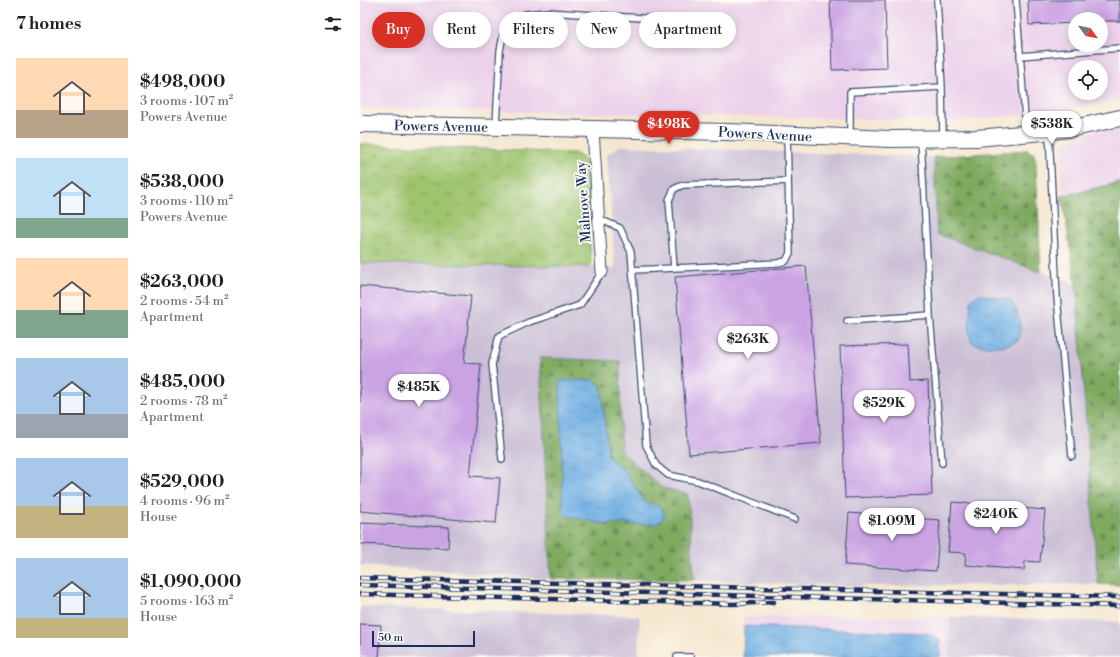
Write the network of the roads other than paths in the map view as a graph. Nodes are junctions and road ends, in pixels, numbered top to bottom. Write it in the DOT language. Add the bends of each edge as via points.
graph roads {
  1 [pos="937,0"];
  2 [pos="1016,0"];
  3 [pos="639,18"];
  4 [pos="1120,48"];
  5 [pos="1020,56"];
  6 [pos="942,87"];
  7 [pos="1120,118"];
  8 [pos="360,124"];
  9 [pos="496,128"];
  10 [pos="593,130"];
  11 [pos="1048,132"];
  12 [pos="1026,133"];
  13 [pos="787,135"];
  14 [pos="850,138"];
  15 [pos="921,139"];
  16 [pos="943,139"];
  17 [pos="788,182"];
  18 [pos="599,219"];
  19 [pos="674,268"];
  20 [pos="633,270"];
  21 [pos="602,272"];
  22 [pos="930,315"];
  23 [pos="847,321"];
  24 [pos="1072,456"];
  25 [pos="502,459"];
  26 [pos="942,463"];
  27 [pos="795,519"];
  28 [pos="677,657"];
  29 [pos="691,657"];
  1 -- 6 [label="lane"];
  2 -- 5 [label="lane"];
  3 -- 9 [label="lane" via="548,12 525,14 512,21 504,30 500,51"];
  4 -- 5 [label="lane"];
  5 -- 12 [label="lane"];
  6 -- 14 [label="lane" via="850,92"];
  6 -- 16 [label="lane"];
  7 -- 11 [label="street, Powers Avenue"];
  8 -- 9 [label="street, Powers Avenue"];
  9 -- 10 [label="street, Powers Avenue"];
  10 -- 13 [label="street, Powers Avenue"];
  10 -- 18 [label="street, Malnove Way"];
  11 -- 12 [label="street, Powers Avenue"];
  11 -- 24 [label="lane" via="1057,297"];
  12 -- 16 [label="street, Powers Avenue"];
  13 -- 14 [label="street, Powers Avenue"];
  13 -- 17 [label="lane"];
  14 -- 15 [label="street, Powers Avenue"];
  15 -- 16 [label="street, Powers Avenue"];
  15 -- 22 [label="lane"];
  17 -- 19 [label="lane" via="790,253 786,260 778,263"];
  17 -- 19 [label="lane" via="683,185 674,189 669,200"];
  18 -- 20 [label="lane" via="620,228 631,252"];
  18 -- 21 [label="street, Malnove Way"];
  19 -- 20 [label="lane"];
  20 -- 27 [label="lane" via="646,445 656,465 668,475 698,481"];
  21 -- 25 [label="lane" via="580,304 499,336 492,364"];
  22 -- 23 [label="lane"];
  22 -- 26 [label="lane"];
  28 -- 29 [label="lane"];
}
